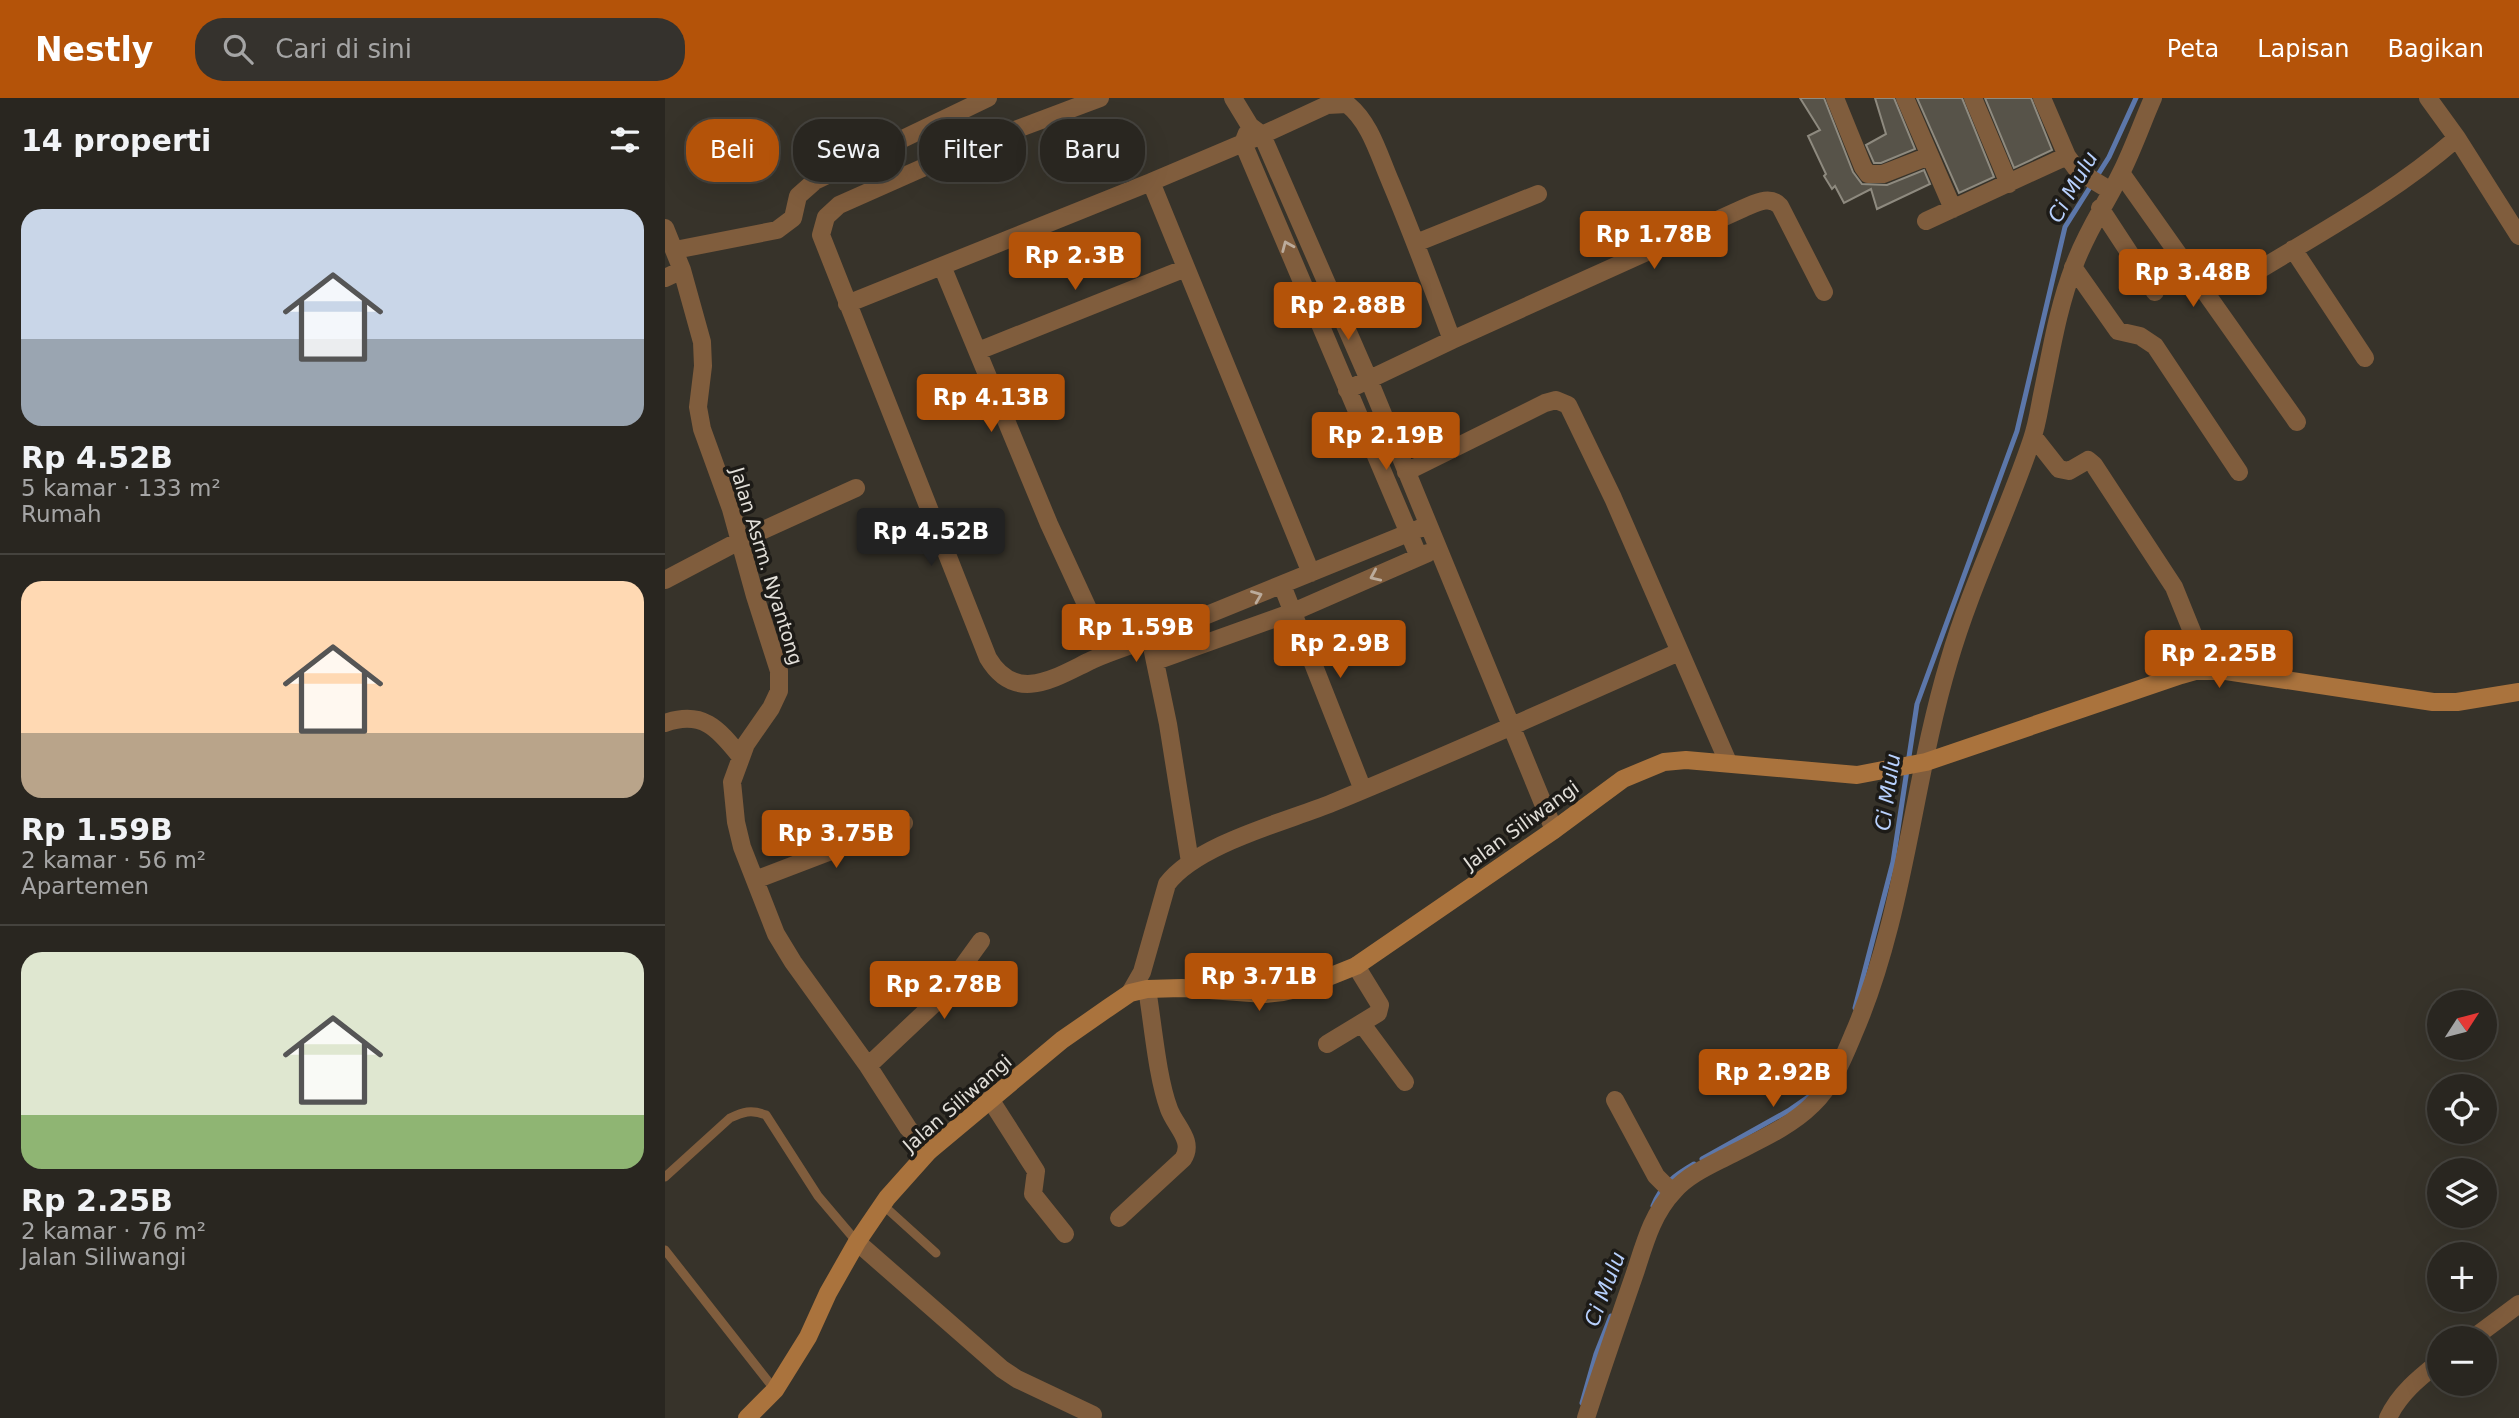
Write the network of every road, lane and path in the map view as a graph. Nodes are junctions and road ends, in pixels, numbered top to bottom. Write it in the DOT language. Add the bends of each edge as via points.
graph roads {
  1 [pos="988,98"];
  2 [pos="1100,98"];
  3 [pos="1233,98"];
  4 [pos="1835,98"];
  5 [pos="1905,98"];
  6 [pos="1973,98"];
  7 [pos="2042,98"];
  8 [pos="2153,98"];
  9 [pos="2428,98"];
  10 [pos="1252,135"];
  11 [pos="2457,138"];
  12 [pos="1929,156"];
  13 [pos="2067,156"];
  14 [pos="2121,173"];
  15 [pos="1151,182"];
  16 [pos="2009,184"];
  17 [pos="2107,189"];
  18 [pos="1538,194"];
  19 [pos="2101,208"];
  20 [pos="1953,209"];
  21 [pos="1926,222"];
  22 [pos="665,228"];
  23 [pos="2519,236"];
  24 [pos="1416,243"];
  25 [pos="2293,249"];
  26 [pos="675,250"];
  27 [pos="942,266"];
  28 [pos="2073,267"];
  29 [pos="1186,268"];
  30 [pos="682,270"];
  31 [pos="1324,277"];
  32 [pos="665,278"];
  33 [pos="2241,281"];
  34 [pos="1303,285"];
  35 [pos="1824,292"];
  36 [pos="2155,292"];
  37 [pos="847,304"];
  38 [pos="1451,340"];
  39 [pos="978,351"];
  40 [pos="2365,358"];
  41 [pos="1369,380"];
  42 [pos="1347,390"];
  43 [pos="2297,422"];
  44 [pos="2033,436"];
  45 [pos="1406,472"];
  46 [pos="2239,472"];
  47 [pos="856,488"];
  48 [pos="1428,525"];
  49 [pos="1408,533"];
  50 [pos="741,540"];
  51 [pos="1438,549"];
  52 [pos="1419,557"];
  53 [pos="1311,573"];
  54 [pos="665,580"];
  55 [pos="1282,586"];
  56 [pos="1293,612"];
  57 [pos="1148,639"];
  58 [pos="1112,651"];
  59 [pos="1679,652"];
  60 [pos="1156,661"];
  61 [pos="2208,671"];
  62 [pos="2519,692"];
  63 [pos="665,723"];
  64 [pos="1510,727"];
  65 [pos="740,756"];
  66 [pos="1728,762"];
  67 [pos="1925,763"];
  68 [pos="1363,790"];
  69 [pos="904,823"];
  70 [pos="1554,830"];
  71 [pos="1189,862"];
  72 [pos="755,880"];
  73 [pos="981,941"];
  74 [pos="1356,966"];
  75 [pos="1138,991"];
  76 [pos="1362,1024"];
  77 [pos="1327,1044"];
  78 [pos="868,1066"];
  79 [pos="1405,1082"];
  80 [pos="990,1099"];
  81 [pos="1615,1100"];
  82 [pos="929,1151"];
  83 [pos="665,1177"];
  84 [pos="1672,1191"];
  85 [pos="883,1205"];
  86 [pos="1119,1218"];
  87 [pos="1065,1234"];
  88 [pos="857,1242"];
  89 [pos="665,1250"];
  90 [pos="936,1254"];
  91 [pos="2519,1304"];
  92 [pos="2489,1326"];
  93 [pos="2427,1373"];
  94 [pos="775,1390"];
  95 [pos="1093,1415"];
  96 [pos="747,1418"];
  97 [pos="1586,1418"];
  98 [pos="2388,1418"];
  1 -- 26 [label="street" via="814,181 798,196 793,218 777,230"];
  2 -- 37 [label="street" via="972,146 839,205 826,217 821,235"];
  3 -- 10 [label="street"];
  4 -- 12 [label="street" via="1868,174 1883,174"];
  5 -- 12 [label="street"];
  6 -- 16 [label="street"];
  7 -- 13 [label="street"];
  8 -- 14 [label="street"];
  9 -- 11 [label="street"];
  10 -- 15 [label="street"];
  10 -- 24 [label="street" via="1327,105 1347,104 1370,133"];
  10 -- 31 [label="street"];
  34 -- 10 [label="street, one-way"];
  11 -- 23 [label="street"];
  11 -- 25 [label="street" via="2425,166"];
  12 -- 20 [label="street"];
  13 -- 16 [label="street"];
  13 -- 17 [label="street" via="2078,171"];
  14 -- 17 [label="street"];
  14 -- 43 [label="street"];
  15 -- 27 [label="street"];
  15 -- 29 [label="street"];
  16 -- 20 [label="street"];
  17 -- 19 [label="street"];
  18 -- 24 [label="street"];
  19 -- 28 [label="street"];
  19 -- 36 [label="street"];
  20 -- 21 [label="street"];
  22 -- 26 [label="street, Jalan Asrm. Nyantong"];
  24 -- 38 [label="street"];
  25 -- 33 [label="street"];
  25 -- 40 [label="street"];
  26 -- 30 [label="street, Jalan Asrm. Nyantong"];
  27 -- 37 [label="street"];
  27 -- 39 [label="street"];
  28 -- 44 [label="street"];
  28 -- 46 [label="street" via="2117,331 2140,336 2155,346"];
  29 -- 39 [label="street"];
  29 -- 53 [label="street"];
  30 -- 32 [label="street"];
  30 -- 50 [label="street, Jalan Asrm. Nyantong" via="702,342 698,407 702,429"];
  31 -- 34 [label="street"];
  31 -- 41 [label="street"];
  34 -- 42 [label="street"];
  35 -- 38 [label="street" via="1780,206 1768,200"];
  37 -- 58 [label="street" via="995,670 1020,684 1033,685 1052,681"];
  38 -- 41 [label="street"];
  39 -- 58 [label="street" via="1054,535"];
  41 -- 42 [label="street"];
  41 -- 45 [label="street"];
  42 -- 49 [label="street"];
  44 -- 61 [label="street" via="2059,469 2069,471 2088,460 2094,465 2174,587"];
  44 -- 67 [label="street" via="1949,659"];
  45 -- 48 [label="street"];
  45 -- 59 [label="street" via="1545,403 1563,401 1613,498"];
  47 -- 50 [label="street"];
  48 -- 49 [label="street"];
  48 -- 51 [label="street"];
  49 -- 52 [label="street"];
  49 -- 53 [label="street"];
  50 -- 54 [label="street"];
  50 -- 65 [label="street, Jalan Asrm. Nyantong" via="779,671 779,691"];
  51 -- 52 [label="street"];
  51 -- 64 [label="street"];
  52 -- 56 [label="street, one-way"];
  53 -- 55 [label="street"];
  55 -- 56 [label="street"];
  57 -- 55 [label="street, one-way"];
  56 -- 60 [label="street"];
  56 -- 68 [label="street"];
  57 -- 58 [label="street"];
  57 -- 60 [label="street"];
  59 -- 64 [label="street"];
  59 -- 66 [label="street"];
  60 -- 71 [label="street"];
  61 -- 62 [label="street, Jalan Siliwangi" via="2433,702"];
  61 -- 67 [label="street, Jalan Siliwangi" via="2123,693"];
  63 -- 65 [label="street" via="691,717 703,720"];
  64 -- 68 [label="street"];
  64 -- 70 [label="street"];
  65 -- 72 [label="street, Jalan Asrm. Nyantong" via="732,782 735,809 742,847"];
  66 -- 67 [label="street, Jalan Siliwangi" via="1857,775"];
  66 -- 70 [label="street, Jalan Siliwangi" via="1664,762 1642,770 1604,791"];
  67 -- 84 [label="street" via="1877,969 1839,1066 1811,1106"];
  68 -- 71 [label="street"];
  69 -- 72 [label="street"];
  70 -- 74 [label="street, Jalan Siliwangi"];
  71 -- 75 [label="street" via="1167,884"];
  72 -- 78 [label="street, Jalan Asrm. Nyantong" via="776,934 793,962"];
  73 -- 78 [label="street" via="939,999"];
  74 -- 75 [label="street, Jalan Siliwangi" via="1301,988 1265,994 1182,988"];
  74 -- 76 [label="street" via="1380,1005 1378,1013"];
  75 -- 80 [label="street, Jalan Siliwangi" via="1062,1040"];
  75 -- 86 [label="street" via="1168,1107 1187,1150 1183,1159"];
  76 -- 77 [label="street"];
  76 -- 79 [label="street"];
  78 -- 82 [label="street, Jalan Asrm. Nyantong" via="908,1128"];
  80 -- 82 [label="street, Jalan Siliwangi"];
  80 -- 87 [label="street" via="1036,1171 1033,1194"];
  81 -- 84 [label="street" via="1656,1176"];
  82 -- 85 [label="street, Jalan Siliwangi"];
  83 -- 88 [label="lane" via="730,1118 754,1110 766,1115 818,1196"];
  84 -- 97 [label="street" via="1652,1222"];
  85 -- 88 [label="street, Jalan Siliwangi"];
  85 -- 90 [label="lane"];
  88 -- 94 [label="street, Jalan Siliwangi"];
  88 -- 95 [label="street" via="1002,1369"];
  89 -- 94 [label="lane"];
  91 -- 92 [label="street"];
  93 -- 98 [label="street" via="2407,1390"];
  94 -- 96 [label="street, Jalan Siliwangi"];
}
